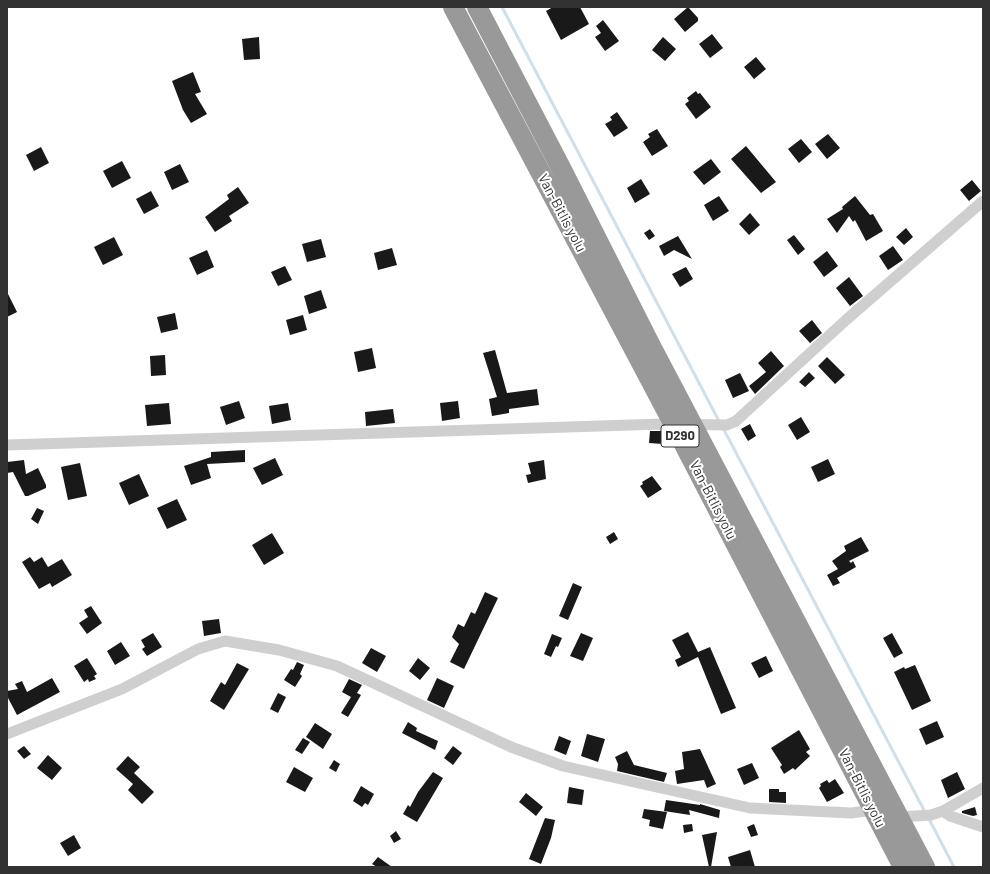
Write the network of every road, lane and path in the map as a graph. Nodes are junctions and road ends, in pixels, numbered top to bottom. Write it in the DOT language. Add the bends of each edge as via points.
graph roads {
  1 [pos="453,7"];
  2 [pos="477,7"];
  3 [pos="983,201"];
  4 [pos="682,423"];
  5 [pos="7,445"];
  6 [pos="7,734"];
  7 [pos="983,788"];
  8 [pos="874,810"];
  9 [pos="943,811"];
  10 [pos="899,817"];
  11 [pos="983,827"];
  12 [pos="903,867"];
  13 [pos="925,867"];
  1 -- 4 [label="highway, Van-Bitlis yolu / D290"];
  2 -- 4 [label="highway, Van-Bitlis yolu / D290" via="651,346"];
  3 -- 4 [label="street" via="732,423"];
  4 -- 5 [label="street"];
  4 -- 8 [label="highway, Van-Bitlis yolu / D290"];
  4 -- 10 [label="highway, Van-Bitlis yolu / D290"];
  6 -- 8 [label="street" via="122,689 198,648 225,641 279,650 338,666 511,747 563,766 750,808 851,813"];
  7 -- 9 [label="street"];
  8 -- 12 [label="highway, Van-Bitlis yolu / D290"];
  9 -- 10 [label="street" via="931,816"];
  9 -- 11 [label="street" via="950,816"];
  10 -- 13 [label="highway, Van-Bitlis yolu / D290"];
}
